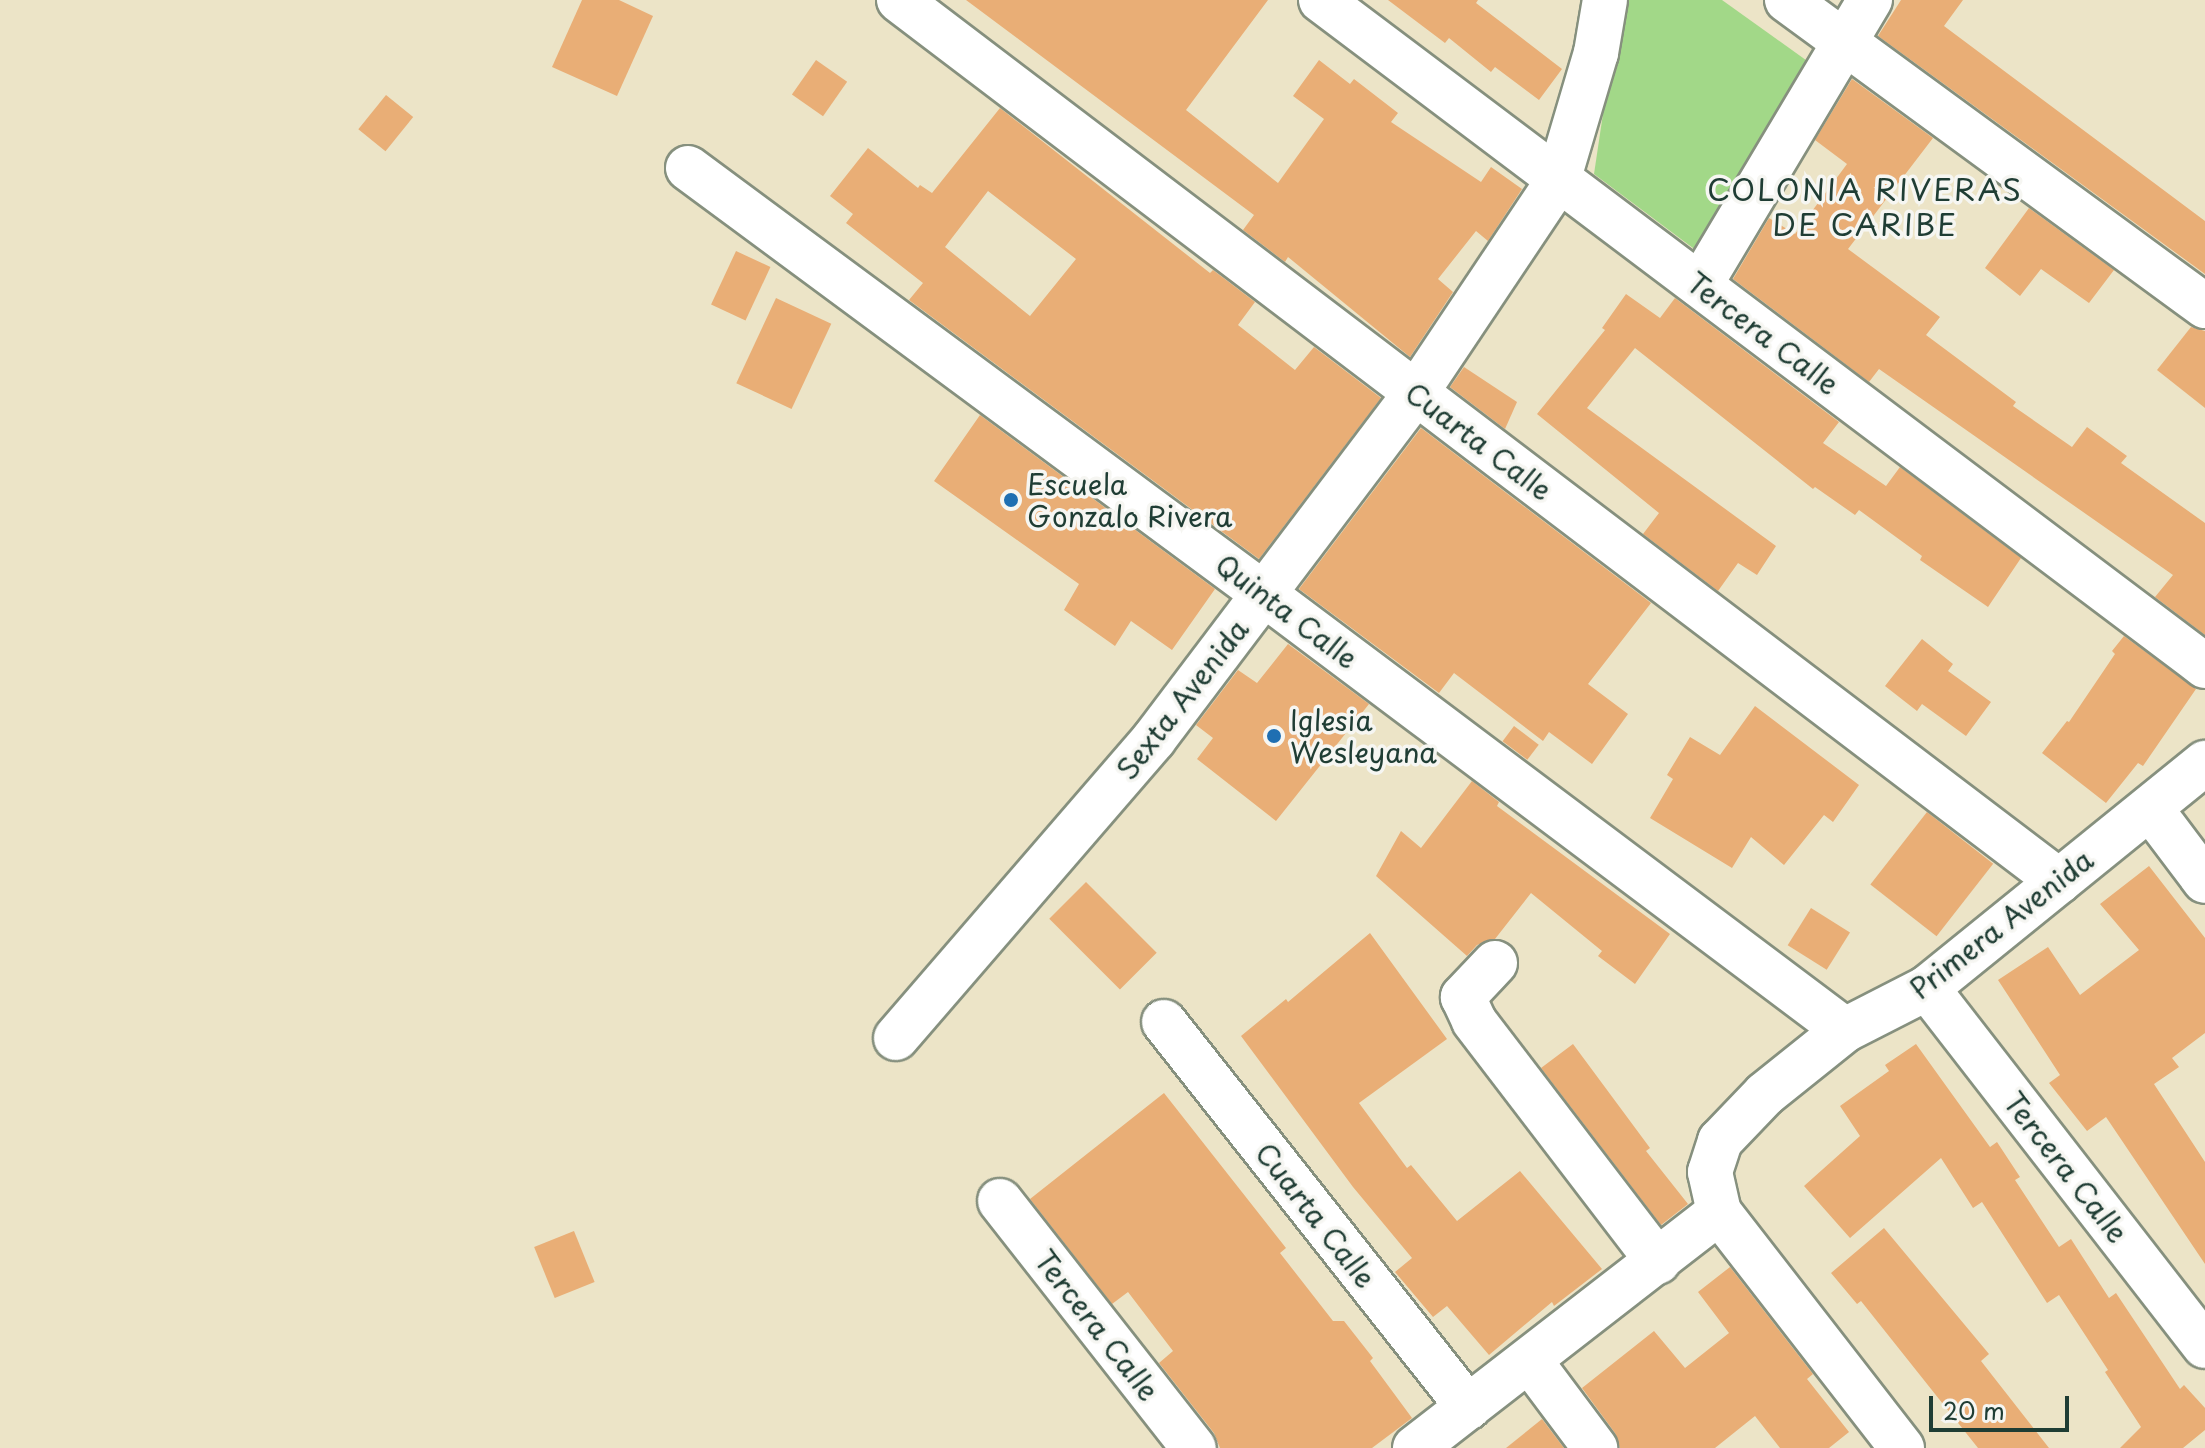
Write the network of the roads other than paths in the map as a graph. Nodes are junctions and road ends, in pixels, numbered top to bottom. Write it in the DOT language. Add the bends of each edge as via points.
graph roads {
  1 [pos="899,0"];
  2 [pos="1321,0"];
  3 [pos="1605,0"];
  4 [pos="1787,0"];
  5 [pos="1870,0"];
  6 [pos="1842,42"];
  7 [pos="688,168"];
  8 [pos="1558,181"];
  9 [pos="1700,285"];
  10 [pos="2205,306"];
  11 [pos="1416,393"];
  12 [pos="1264,594"];
  13 [pos="2205,666"];
  14 [pos="2205,763"];
  15 [pos="2150,808"];
  16 [pos="2059,881"];
  17 [pos="2205,881"];
  18 [pos="1495,963"];
  19 [pos="1927,988"];
  20 [pos="1164,1022"];
  21 [pos="1845,1030"];
  22 [pos="896,1038"];
  23 [pos="1000,1201"];
  24 [pos="1719,1212"];
  25 [pos="1658,1262"];
  26 [pos="2205,1346"];
  27 [pos="1530,1361"];
  28 [pos="1468,1407"];
  29 [pos="1194,1448"];
  30 [pos="1415,1448"];
  31 [pos="1595,1448"];
  32 [pos="1902,1448"];
  1 -- 11 [label="street, Cuarta Calle"];
  2 -- 8 [label="street, Tercera Calle"];
  3 -- 8 [label="street, Sexta Avenida" via="1596,53"];
  4 -- 6 [label="street"];
  5 -- 6 [label="street"];
  6 -- 9 [label="street"];
  6 -- 10 [label="street"];
  7 -- 12 [label="street, Quinta Calle"];
  8 -- 9 [label="street, Tercera Calle"];
  8 -- 11 [label="street, Sexta Avenida"];
  9 -- 13 [label="street, Tercera Calle"];
  11 -- 12 [label="street, Sexta Avenida"];
  11 -- 16 [label="street, Cuarta Calle"];
  12 -- 21 [label="street, Quinta Calle"];
  12 -- 22 [label="street, Sexta Avenida" via="1154,739"];
  14 -- 15 [label="street, Primera Avenida"];
  15 -- 16 [label="street, Primera Avenida"];
  15 -- 17 [label="street"];
  16 -- 19 [label="street, Primera Avenida"];
  18 -- 25 [label="street" via="1463,997 1474,1021"];
  19 -- 21 [label="street, Primera Avenida"];
  19 -- 26 [label="street, Tercera Calle"];
  20 -- 28 [label="street, Cuarta Calle"];
  21 -- 24 [label="street, Primera Avenida" via="1765,1094 1720,1141 1710,1172"];
  23 -- 29 [label="street, Tercera Calle"];
  24 -- 25 [label="street"];
  24 -- 32 [label="street"];
  25 -- 27 [label="street"];
  27 -- 28 [label="street"];
  27 -- 31 [label="street"];
  28 -- 30 [label="street"];
}
